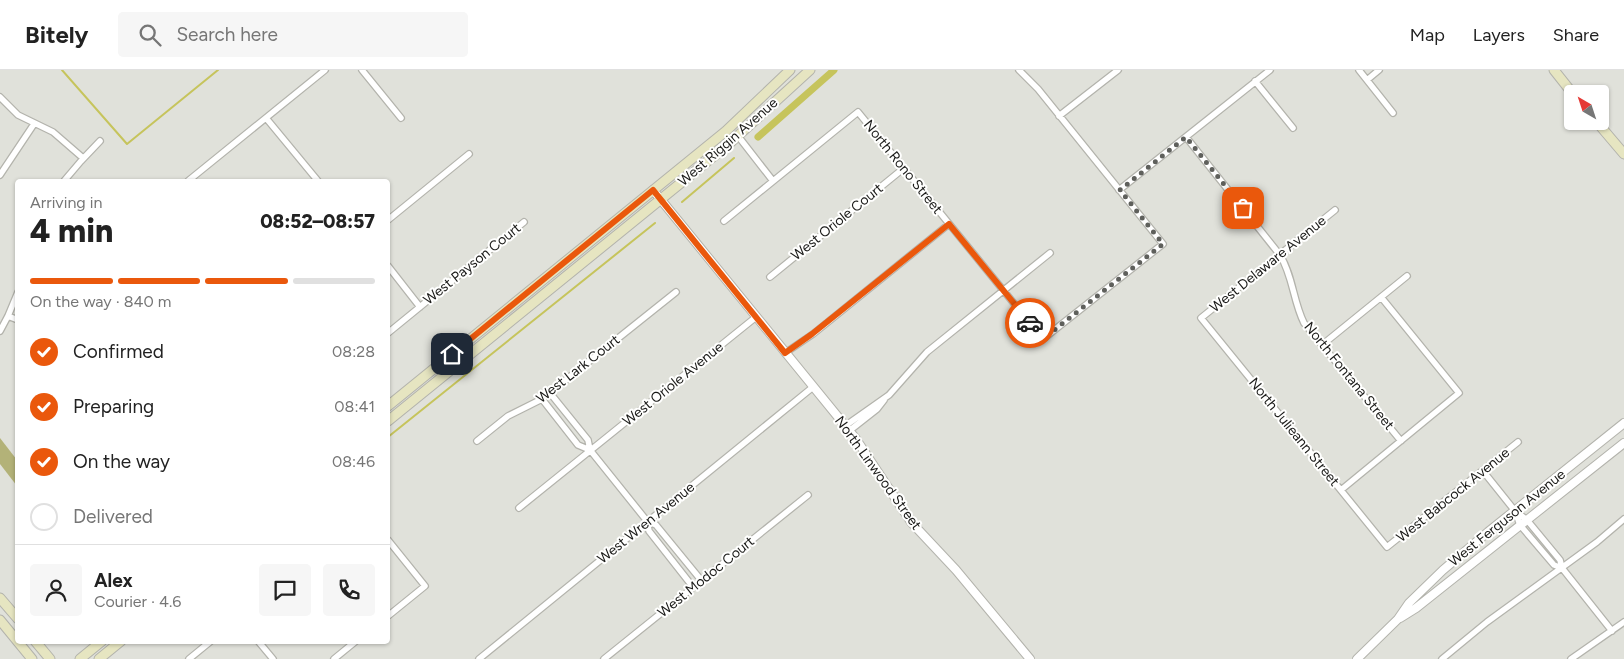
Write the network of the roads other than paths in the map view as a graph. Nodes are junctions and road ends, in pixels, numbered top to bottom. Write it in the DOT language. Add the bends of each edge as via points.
graph roads {
  1 [pos="325,70"];
  2 [pos="362,70"];
  3 [pos="790,70"];
  4 [pos="810,70"];
  5 [pos="1018,70"];
  6 [pos="1118,70"];
  7 [pos="1270,70"];
  8 [pos="1359,70"];
  9 [pos="1379,70"];
  10 [pos="1554,70"];
  11 [pos="1367,80"];
  12 [pos="1255,81"];
  13 [pos="1566,85"];
  14 [pos="0,97"];
  15 [pos="1394,113"];
  16 [pos="1059,116"];
  17 [pos="266,118"];
  18 [pos="401,118"];
  19 [pos="34,124"];
  20 [pos="1293,128"];
  21 [pos="1604,130"];
  22 [pos="738,136"];
  23 [pos="1186,137"];
  24 [pos="100,141"];
  25 [pos="469,154"];
  26 [pos="1624,154"];
  27 [pos="83,158"];
  28 [pos="904,168"];
  29 [pos="0,175"];
  30 [pos="66,179"];
  31 [pos="190,179"];
  32 [pos="316,179"];
  33 [pos="773,181"];
  34 [pos="653,190"];
  35 [pos="1120,190"];
  36 [pos="660,200"];
  37 [pos="1335,210"];
  38 [pos="390,218"];
  39 [pos="724,221"];
  40 [pos="524,222"];
  41 [pos="949,224"];
  42 [pos="1050,253"];
  43 [pos="1280,254"];
  44 [pos="390,268"];
  45 [pos="1407,276"];
  46 [pos="770,277"];
  47 [pos="1004,290"];
  48 [pos="676,292"];
  49 [pos="1381,297"];
  50 [pos="15,299"];
  51 [pos="420,306"];
  52 [pos="8,316"];
  53 [pos="756,317"];
  54 [pos="1201,318"];
  55 [pos="15,319"];
  56 [pos="0,331"];
  57 [pos="390,331"];
  58 [pos="1322,345"];
  59 [pos="785,353"];
  60 [pos="813,387"];
  61 [pos="550,393"];
  62 [pos="542,399"];
  63 [pos="390,405"];
  64 [pos="390,418"];
  65 [pos="1624,424"];
  66 [pos="847,428"];
  67 [pos="477,441"];
  68 [pos="1401,441"];
  69 [pos="1518,442"];
  70 [pos="1624,443"];
  71 [pos="590,450"];
  72 [pos="1483,471"];
  73 [pos="1341,490"];
  74 [pos="808,495"];
  75 [pos="519,508"];
  76 [pos="1514,511"];
  77 [pos="1624,519"];
  78 [pos="647,521"];
  79 [pos="1524,522"];
  80 [pos="390,542"];
  81 [pos="1387,547"];
  82 [pos="1562,568"];
  83 [pos="701,580"];
  84 [pos="693,587"];
  85 [pos="0,598"];
  86 [pos="390,614"];
  87 [pos="15,616"];
  88 [pos="1398,619"];
  89 [pos="0,620"];
  90 [pos="1624,622"];
  91 [pos="1612,630"];
  92 [pos="15,638"];
  93 [pos="20,644"];
  94 [pos="38,644"];
  95 [pos="98,644"];
  96 [pos="117,644"];
  97 [pos="207,644"];
  98 [pos="260,644"];
  99 [pos="352,644"];
  100 [pos="1027,658"];
  101 [pos="32,659"];
  102 [pos="50,659"];
  103 [pos="80,659"];
  104 [pos="99,659"];
  105 [pos="189,659"];
  106 [pos="273,659"];
  107 [pos="334,659"];
  108 [pos="479,659"];
  109 [pos="604,659"];
  110 [pos="1357,659"];
  111 [pos="1442,659"];
  112 [pos="1572,659"];
  1 -- 17 [label="street"];
  2 -- 18 [label="street"];
  3 -- 34 [label="main road, West Riggin Avenue" via="726,131"];
  4 -- 22 [label="main road, West Riggin Avenue"];
  5 -- 16 [label="street"];
  6 -- 16 [label="street"];
  7 -- 12 [label="street"];
  8 -- 11 [label="street"];
  9 -- 11 [label="street"];
  10 -- 13 [label="main road"];
  11 -- 15 [label="street"];
  12 -- 20 [label="street"];
  12 -- 23 [label="street"];
  14 -- 19 [label="street" via="13,112"];
  16 -- 35 [label="street"];
  17 -- 31 [label="street"];
  17 -- 32 [label="street"];
  19 -- 27 [label="street" via="53,132"];
  19 -- 29 [label="street"];
  21 -- 26 [label="main road"];
  22 -- 33 [label="street"];
  22 -- 36 [label="main road, West Riggin Avenue"];
  23 -- 35 [label="street"];
  23 -- 43 [label="street, North Fontana Street"];
  24 -- 27 [label="street"];
  25 -- 38 [label="street"];
  27 -- 30 [label="street"];
  28 -- 33 [label="street, North Rono Street" via="858,112"];
  28 -- 41 [label="street, North Rono Street"];
  28 -- 46 [label="street, West Oriole Court"];
  33 -- 39 [label="street"];
  34 -- 36 [label="street, North Linwood Street"];
  34 -- 63 [label="main road, West Riggin Avenue"];
  35 -- 47 [label="street, North Rono Street" via="1163,244 1043,339"];
  36 -- 53 [label="street, North Linwood Street"];
  36 -- 64 [label="main road, West Riggin Avenue"];
  37 -- 43 [label="street, West Delaware Avenue"];
  40 -- 51 [label="street, West Payson Court"];
  41 -- 47 [label="street, North Rono Street"];
  41 -- 59 [label="street"];
  42 -- 47 [label="street"];
  43 -- 54 [label="street, West Delaware Avenue"];
  43 -- 58 [label="street, North Fontana Street" via="1290,275 1299,313"];
  44 -- 51 [label="street"];
  45 -- 49 [label="street"];
  47 -- 66 [label="street" via="921,357 877,409"];
  48 -- 61 [label="street, West Lark Court"];
  49 -- 58 [label="street"];
  49 -- 68 [label="street" via="1459,393"];
  50 -- 52 [label="street"];
  51 -- 57 [label="street, West Payson Court"];
  52 -- 55 [label="street"];
  52 -- 56 [label="street"];
  53 -- 59 [label="street, North Linwood Street"];
  53 -- 71 [label="street, West Oriole Avenue"];
  54 -- 73 [label="street, North Julieann Street"];
  58 -- 68 [label="street, North Fontana Street"];
  59 -- 60 [label="street, North Linwood Street"];
  60 -- 66 [label="street, North Linwood Street"];
  60 -- 78 [label="street, West Wren Avenue"];
  61 -- 62 [label="street, West Lark Court"];
  61 -- 71 [label="street" via="588,440"];
  62 -- 67 [label="street, West Lark Court" via="508,416"];
  62 -- 71 [label="street" via="578,445"];
  65 -- 76 [label="street, West Ferguson Avenue"];
  66 -- 100 [label="street, North Linwood Street" via="911,522 956,570"];
  68 -- 73 [label="street"];
  69 -- 72 [label="street, West Babcock Avenue"];
  70 -- 79 [label="street, West Ferguson Avenue"];
  71 -- 75 [label="street"];
  71 -- 78 [label="street"];
  72 -- 76 [label="street"];
  72 -- 81 [label="street, West Babcock Avenue"];
  73 -- 81 [label="street, North Julieann Street"];
  74 -- 83 [label="street, West Modoc Court"];
  76 -- 79 [label="street"];
  76 -- 88 [label="street, West Ferguson Avenue" via="1432,580 1409,602"];
  77 -- 82 [label="street"];
  78 -- 83 [label="street" via="656,525"];
  78 -- 84 [label="street" via="649,531"];
  78 -- 108 [label="street, West Wren Avenue"];
  79 -- 82 [label="street" via="1554,565"];
  79 -- 88 [label="street, West Ferguson Avenue"];
  80 -- 86 [label="street" via="425,586"];
  82 -- 91 [label="street"];
  82 -- 111 [label="street"];
  83 -- 84 [label="street, West Modoc Court"];
  84 -- 109 [label="street, West Modoc Court"];
  85 -- 87 [label="main road"];
  88 -- 110 [label="street, West Ferguson Avenue"];
  89 -- 92 [label="main road"];
  90 -- 91 [label="street"];
  91 -- 112 [label="street"];
  93 -- 101 [label="main road"];
  94 -- 102 [label="main road"];
  95 -- 103 [label="main road"];
  96 -- 104 [label="main road"];
  97 -- 105 [label="street"];
  98 -- 106 [label="street"];
  99 -- 107 [label="street"];
}
